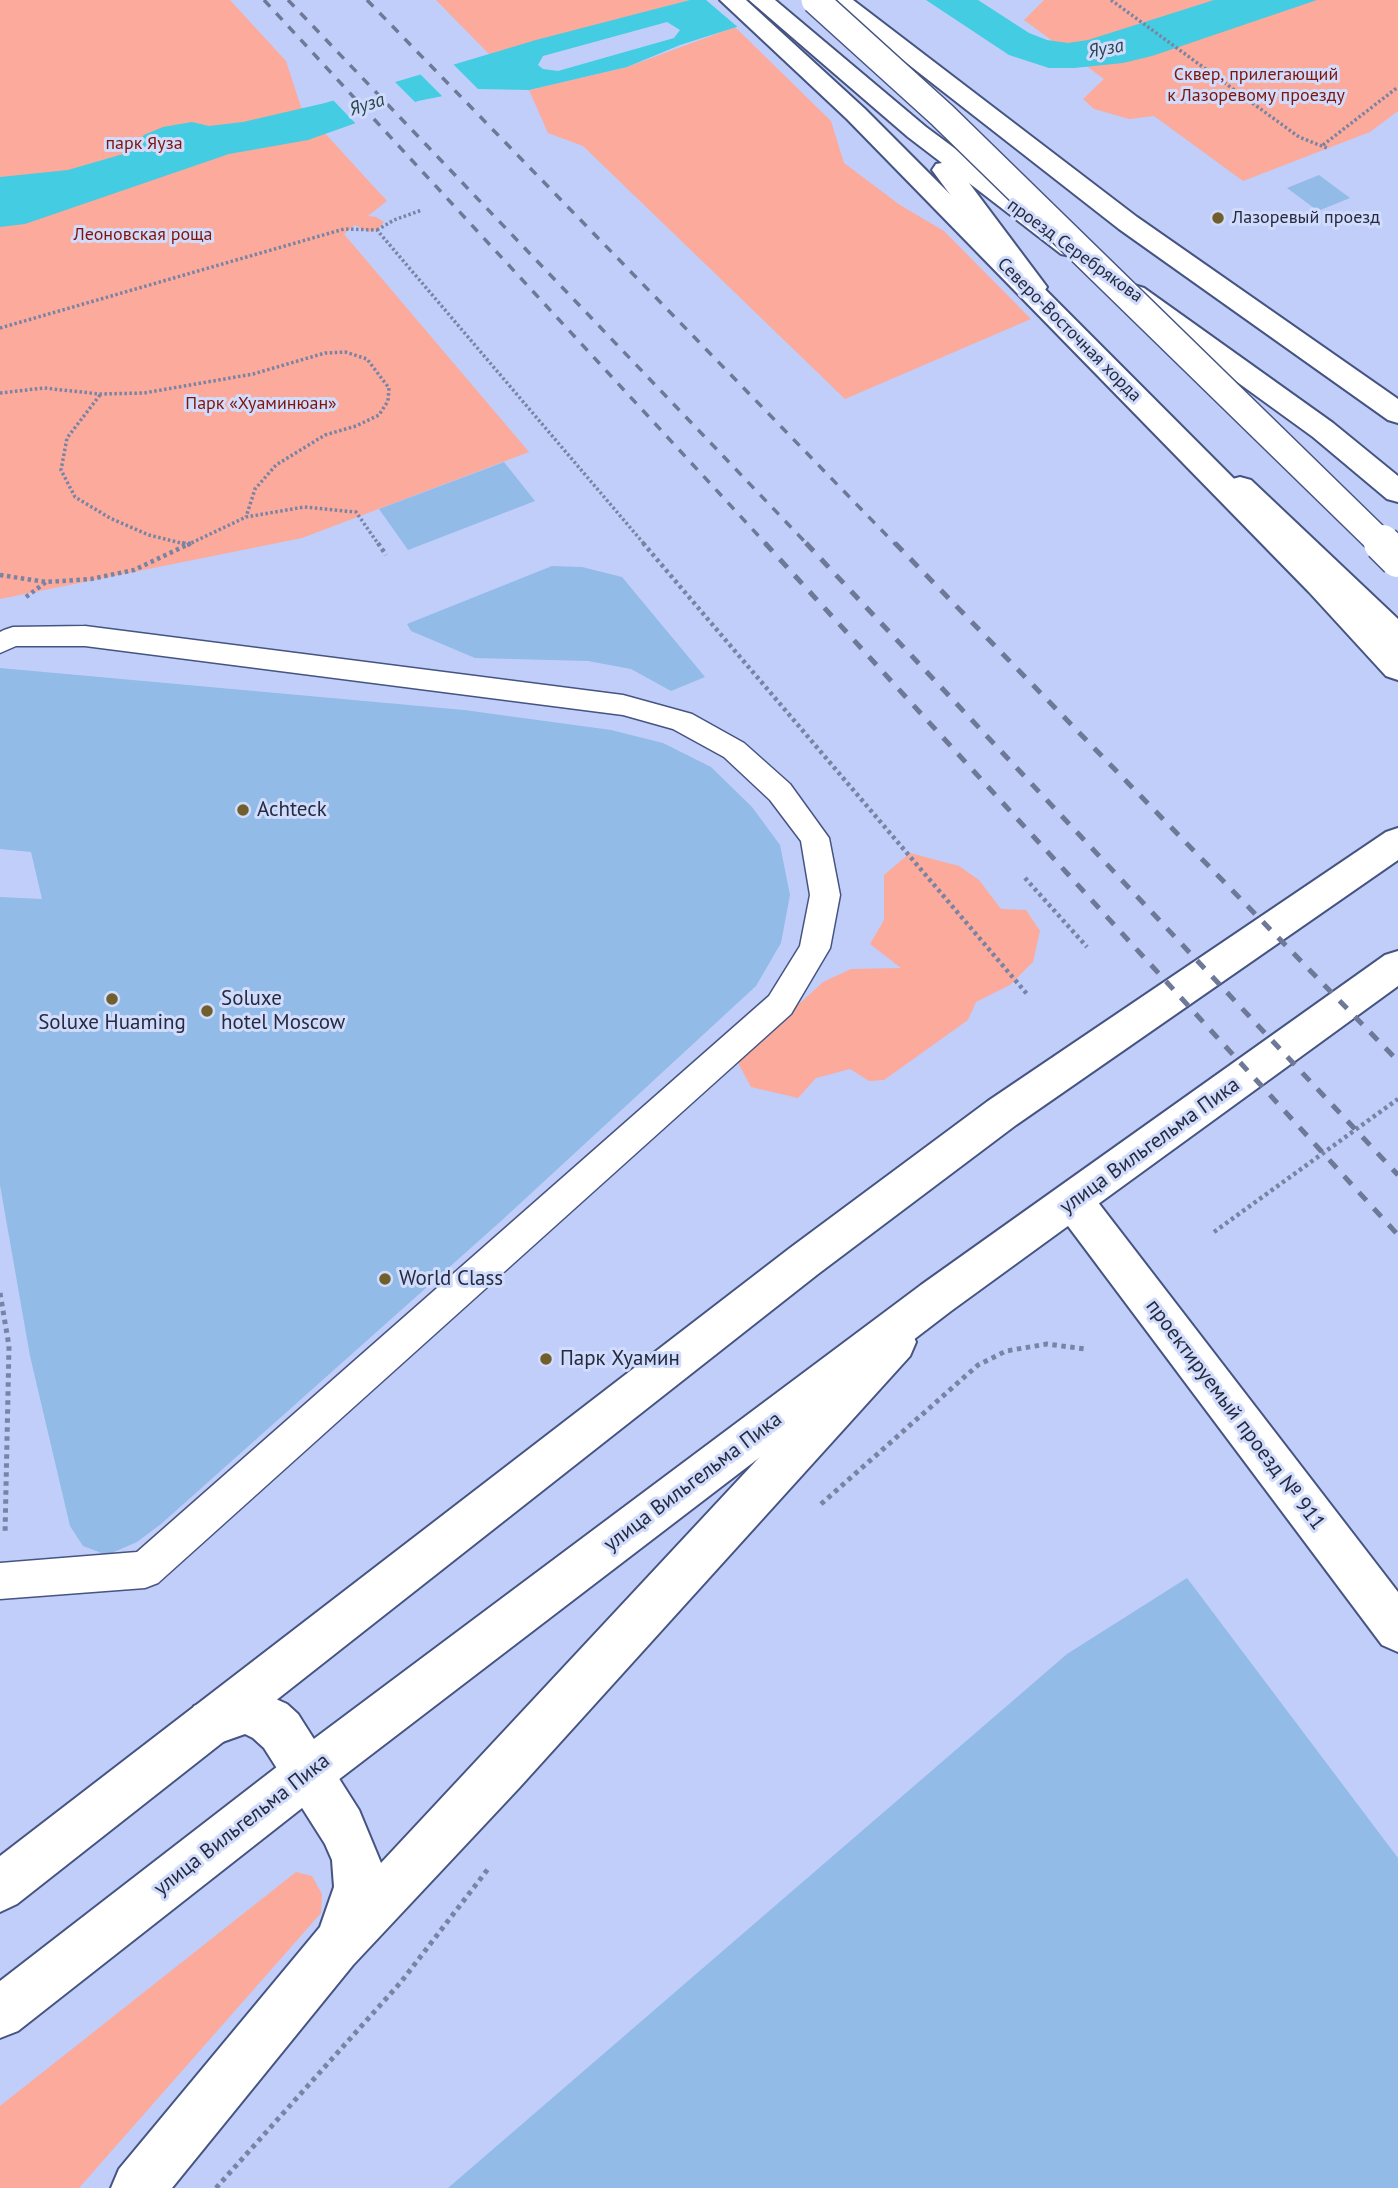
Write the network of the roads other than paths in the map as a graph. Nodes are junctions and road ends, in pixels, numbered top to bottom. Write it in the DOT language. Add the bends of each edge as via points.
graph roads {
  1 [pos="732,0"];
  2 [pos="761,0"];
  3 [pos="815,0"];
  4 [pos="849,9"];
  5 [pos="917,132"];
  6 [pos="1398,413"];
  7 [pos="1398,492"];
  8 [pos="1398,559"];
  9 [pos="1398,638"];
  10 [pos="0,643"];
  11 [pos="1398,668"];
  12 [pos="1398,814"];
  13 [pos="1398,842"];
  14 [pos="1320,895"];
  15 [pos="1389,978"];
  16 [pos="1073,1201"];
  17 [pos="936,1298"];
  18 [pos="0,1581"];
  19 [pos="1398,1629"];
  20 [pos="211,1723"];
  21 [pos="308,1773"];
  22 [pos="0,1887"];
  23 [pos="335,1947"];
  24 [pos="0,2013"];
  25 [pos="138,2188"];
  1 -- 11 [label="main road, Северо-Восточная хорда" via="856,114"];
  2 -- 5 [label="main road, проезд Серебрякова"];
  3 -- 8 [label="main road, bridge" via="942,115"];
  4 -- 6 [label="main road" via="1128,223"];
  5 -- 7 [label="main road, проезд Серебрякова" via="1028,218 1323,430"];
  5 -- 9 [label="main road" via="1039,296"];
  10 -- 18 [label="lane" via="13,637 85,636 623,705 681,721 734,750 780,792 816,838 825,895 815,948 780,1005 145,1570"];
  12 -- 14 [label="main road"];
  13 -- 14 [label="main road"];
  14 -- 20 [label="main road" via="936,1162 591,1424"];
  15 -- 16 [label="main road, улица Вильгельма Пика"];
  16 -- 17 [label="main road, улица Вильгельма Пика"];
  16 -- 19 [label="main road, проектируемый проезд № 911"];
  17 -- 21 [label="main road, улица Вильгельма Пика"];
  17 -- 23 [label="main road"];
  20 -- 21 [label="main road" via="230,1714 256,1713 281,1731"];
  20 -- 22 [label="main road"];
  21 -- 23 [label="main road" via="356,1858 359,1887 352,1914"];
  21 -- 24 [label="main road, улица Вильгельма Пика"];
  23 -- 25 [label="main road"];
}
